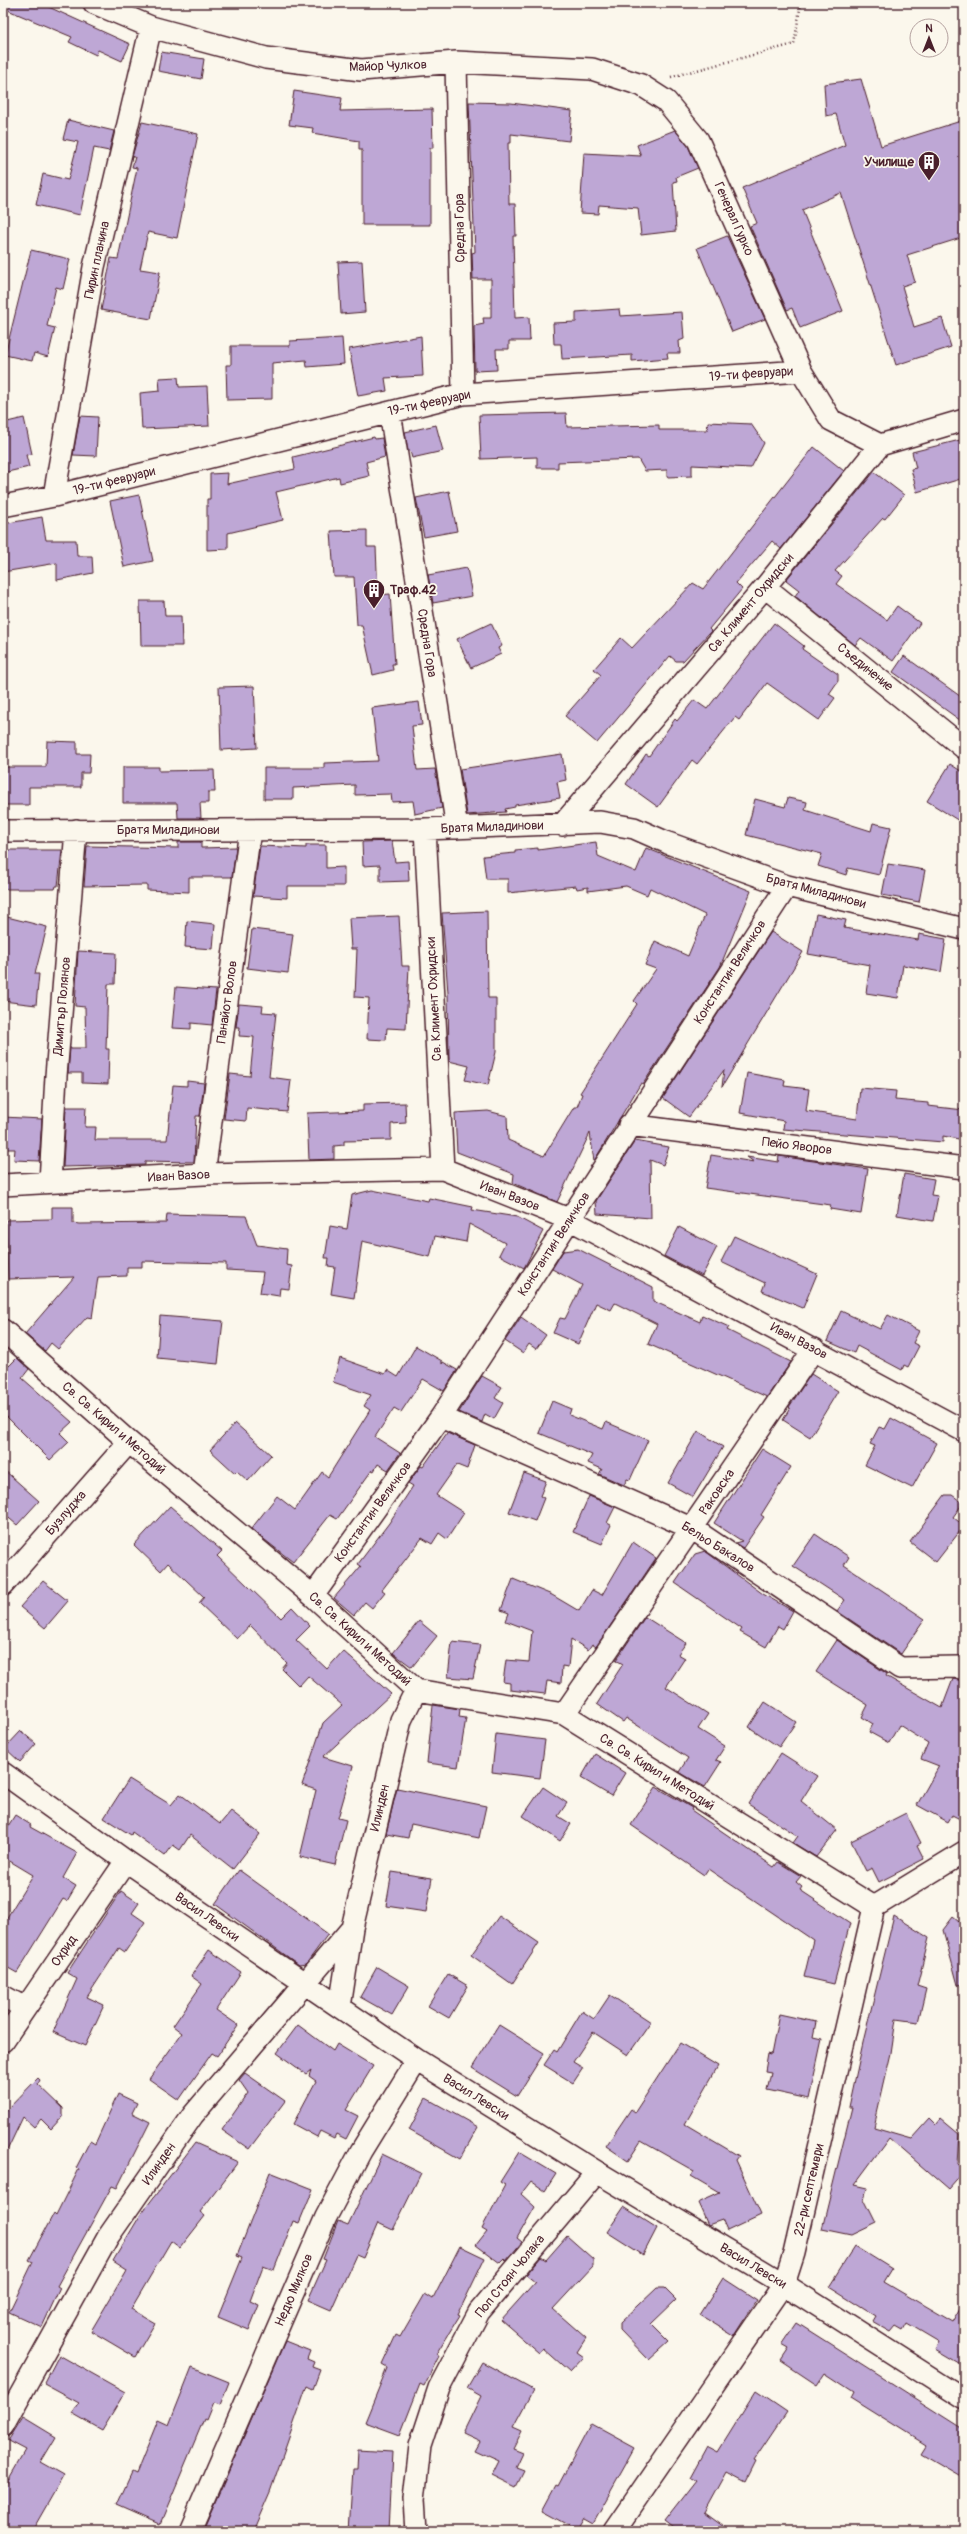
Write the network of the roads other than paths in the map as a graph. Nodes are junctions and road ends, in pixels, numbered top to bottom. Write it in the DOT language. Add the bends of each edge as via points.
graph roads {
  1 [pos="94,3"];
  2 [pos="151,27"];
  3 [pos="456,62"];
  4 [pos="642,85"];
  5 [pos="801,371"];
  6 [pos="463,394"];
  7 [pos="390,412"];
  8 [pos="964,420"];
  9 [pos="880,445"];
  10 [pos="54,496"];
  11 [pos="3,506"];
  12 [pos="765,586"];
  13 [pos="964,748"];
  14 [pos="562,825"];
  15 [pos="457,828"];
  16 [pos="425,829"];
  17 [pos="76,830"];
  18 [pos="250,830"];
  19 [pos="3,831"];
  20 [pos="787,886"];
  21 [pos="964,929"];
  22 [pos="629,1125"];
  23 [pos="964,1168"];
  24 [pos="443,1170"];
  25 [pos="204,1174"];
  26 [pos="50,1182"];
  27 [pos="3,1185"];
  28 [pos="571,1220"];
  29 [pos="3,1330"];
  30 [pos="814,1349"];
  31 [pos="440,1417"];
  32 [pos="964,1431"];
  33 [pos="129,1442"];
  34 [pos="692,1528"];
  35 [pos="3,1585"];
  36 [pos="313,1596"];
  37 [pos="964,1669"];
  38 [pos="416,1690"];
  39 [pos="564,1714"];
  40 [pos="3,1773"];
  41 [pos="964,1852"];
  42 [pos="126,1861"];
  43 [pos="874,1907"];
  44 [pos="352,1928"];
  45 [pos="304,1984"];
  46 [pos="3,1996"];
  47 [pos="340,2007"];
  48 [pos="25,2008"];
  49 [pos="3,2041"];
  50 [pos="417,2060"];
  51 [pos="597,2172"];
  52 [pos="784,2284"];
  53 [pos="964,2399"];
  54 [pos="3,2426"];
  55 [pos="618,2530"];
  56 [pos="190,2531"];
  57 [pos="416,2531"];
  1 -- 2 [label="street, Майор Чулков"];
  2 -- 3 [label="street, Майор Чулков" via="266,58 361,70"];
  2 -- 10 [label="street, Пирин планина" via="94,267"];
  3 -- 4 [label="street, Майор Чулков" via="592,69"];
  3 -- 6 [label="street, Средна Гора"];
  4 -- 5 [label="street, Генерал Гурко" via="666,101 698,140"];
  5 -- 6 [label="street, 19-ти февруари"];
  5 -- 9 [label="street, 19-ти февруари" via="831,420"];
  6 -- 7 [label="street, 19-ти февруари"];
  7 -- 10 [label="street, 19-ти февруари"];
  7 -- 15 [label="street, Средна Гора"];
  8 -- 9 [label="street"];
  9 -- 12 [label="street, Св. Климент Охридски"];
  10 -- 11 [label="street, 19-ти февруари"];
  12 -- 13 [label="street, Съединение"];
  12 -- 14 [label="street, Св. Климент Охридски"];
  14 -- 15 [label="street, Братя Миладинови"];
  14 -- 20 [label="street, Братя Миладинови" via="600,822 634,828"];
  15 -- 16 [label="street, Братя Миладинови"];
  16 -- 18 [label="street, Братя Миладинови"];
  16 -- 24 [label="street, Св. Климент Охридски"];
  17 -- 18 [label="street, Братя Миладинови"];
  17 -- 19 [label="street, Братя Миладинови"];
  17 -- 26 [label="street, Димитър Полянов"];
  18 -- 25 [label="street, Панайот Волов"];
  20 -- 21 [label="street, Братя Миладинови"];
  20 -- 22 [label="street, Константин Величков"];
  22 -- 23 [label="street, Пейо Яворов"];
  22 -- 28 [label="street, Константин Величков"];
  24 -- 25 [label="street, Иван Вазов"];
  24 -- 28 [label="street, Иван Вазов"];
  25 -- 26 [label="street, Иван Вазов"];
  26 -- 27 [label="street, Иван Вазов"];
  28 -- 30 [label="street, Иван Вазов"];
  28 -- 31 [label="street, Константин Величков"];
  29 -- 33 [label="street, Св. Св. Кирил и Методий"];
  30 -- 32 [label="street, Иван Вазов"];
  30 -- 34 [label="street, Раковска"];
  31 -- 34 [label="street, Бельо Бакалов"];
  31 -- 36 [label="street, Константин Величков"];
  33 -- 35 [label="street, Бузлуджа"];
  33 -- 36 [label="street, Св. Св. Кирил и Методий"];
  34 -- 37 [label="street, Бельо Бакалов" via="900,1668"];
  34 -- 39 [label="street, Раковска"];
  36 -- 38 [label="street, Св. Св. Кирил и Методий"];
  38 -- 39 [label="street, Св. Св. Кирил и Методий"];
  38 -- 44 [label="street, Илинден" via="401,1720"];
  39 -- 43 [label="street, Св. Св. Кирил и Методий"];
  40 -- 42 [label="street, Васил Левски"];
  41 -- 43 [label="street"];
  42 -- 45 [label="street, Васил Левски"];
  42 -- 48 [label="street, Охрид"];
  43 -- 52 [label="street, 22-ри септември" via="794,2254"];
  44 -- 45 [label="street, Илинден"];
  44 -- 47 [label="street, Илинден"];
  45 -- 47 [label="street, Васил Левски"];
  45 -- 54 [label="street, Илинден" via="192,2115 108,2237"];
  46 -- 48 [label="street"];
  47 -- 50 [label="street, Васил Левски"];
  48 -- 49 [label="street, Охрид"];
  50 -- 51 [label="street, Васил Левски"];
  50 -- 56 [label="street, Недю Милков" via="326,2217"];
  51 -- 52 [label="street, Васил Левски"];
  51 -- 57 [label="street, Поп Стоян Чолака" via="479,2312 439,2388 420,2446 414,2499"];
  52 -- 53 [label="street, Васил Левски"];
  52 -- 55 [label="street, 22-ри септември"];
}
